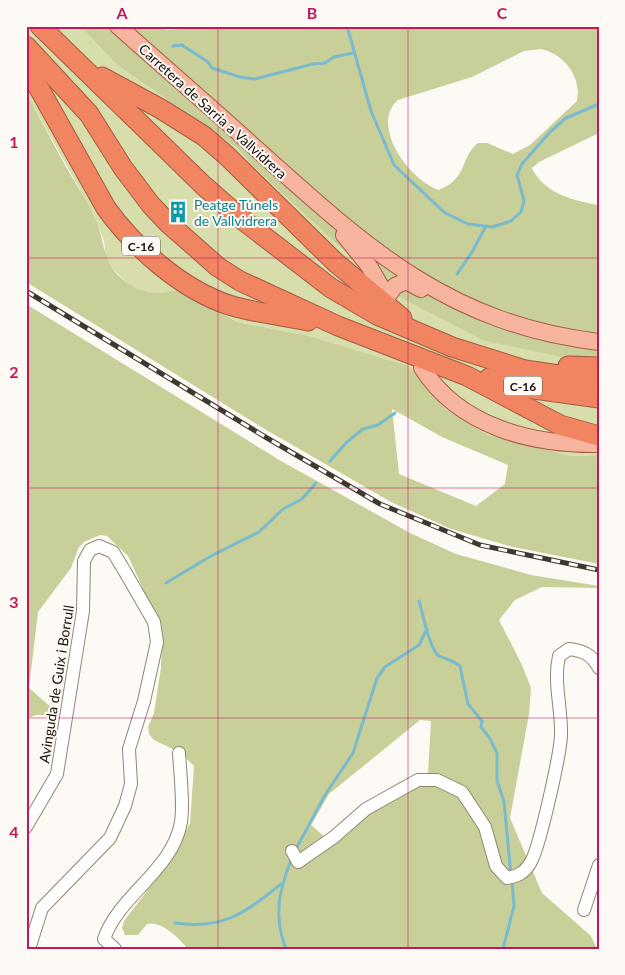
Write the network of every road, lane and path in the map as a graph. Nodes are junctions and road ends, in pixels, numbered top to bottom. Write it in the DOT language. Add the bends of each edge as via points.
graph roads {
  1 [pos="40,26"];
  2 [pos="118,26"];
  3 [pos="26,46"];
  4 [pos="78,63"];
  5 [pos="26,65"];
  6 [pos="307,195"];
  7 [pos="446,297"];
  8 [pos="338,326"];
  9 [pos="422,335"];
  10 [pos="599,342"];
  11 [pos="452,347"];
  12 [pos="599,367"];
  13 [pos="422,368"];
  14 [pos="449,368"];
  15 [pos="599,381"];
  16 [pos="599,398"];
  17 [pos="599,436"];
  18 [pos="599,444"];
  19 [pos="599,668"];
  20 [pos="179,752"];
  21 [pos="26,827"];
  22 [pos="292,851"];
  23 [pos="599,865"];
  24 [pos="584,910"];
  25 [pos="29,949"];
  26 [pos="115,949"];
  1 -- 4 [label="highway, C-16"];
  2 -- 6 [label="main road, Carretera de Sarria a Vallvidrera"];
  3 -- 8 [label="highway, C-16" via="89,114 136,185 168,223 204,256 240,282"];
  4 -- 9 [label="highway, C-16" via="162,108 204,136 335,262"];
  4 -- 9 [label="highway, C-16" via="203,185 288,256 354,303"];
  5 -- 8 [label="highway, C-16" via="106,208 129,235 172,274 207,296 230,305"];
  6 -- 7 [label="main road" via="398,267"];
  6 -- 7 [label="main road" via="355,246 387,297 395,286 406,281"];
  7 -- 10 [label="main road" via="522,328"];
  8 -- 14 [label="highway, C-16"];
  9 -- 11 [label="highway, C-16"];
  11 -- 12 [label="highway" via="549,365"];
  11 -- 15 [label="highway, C-16" via="525,370"];
  13 -- 18 [label="main road" via="435,386 453,402 497,428 533,439"];
  14 -- 16 [label="highway, C-16" via="534,389"];
  14 -- 17 [label="highway" via="511,397 560,425"];
  19 -- 22 [label="street" via="584,652 569,650 559,656 555,672 561,738 539,838 531,864 519,876 507,878 496,866 485,827 462,792 437,780 418,780 366,809 298,862"];
  20 -- 26 [label="street" via="181,822 169,852 110,923 104,939"];
  21 -- 25 [label="street, Avinguda de Guix i Borrull" via="57,774 83,611 84,561 90,550 99,546 113,552 154,622 158,642 129,749 131,784 125,806 110,838 42,908"];
  23 -- 24 [label="street"];
}
